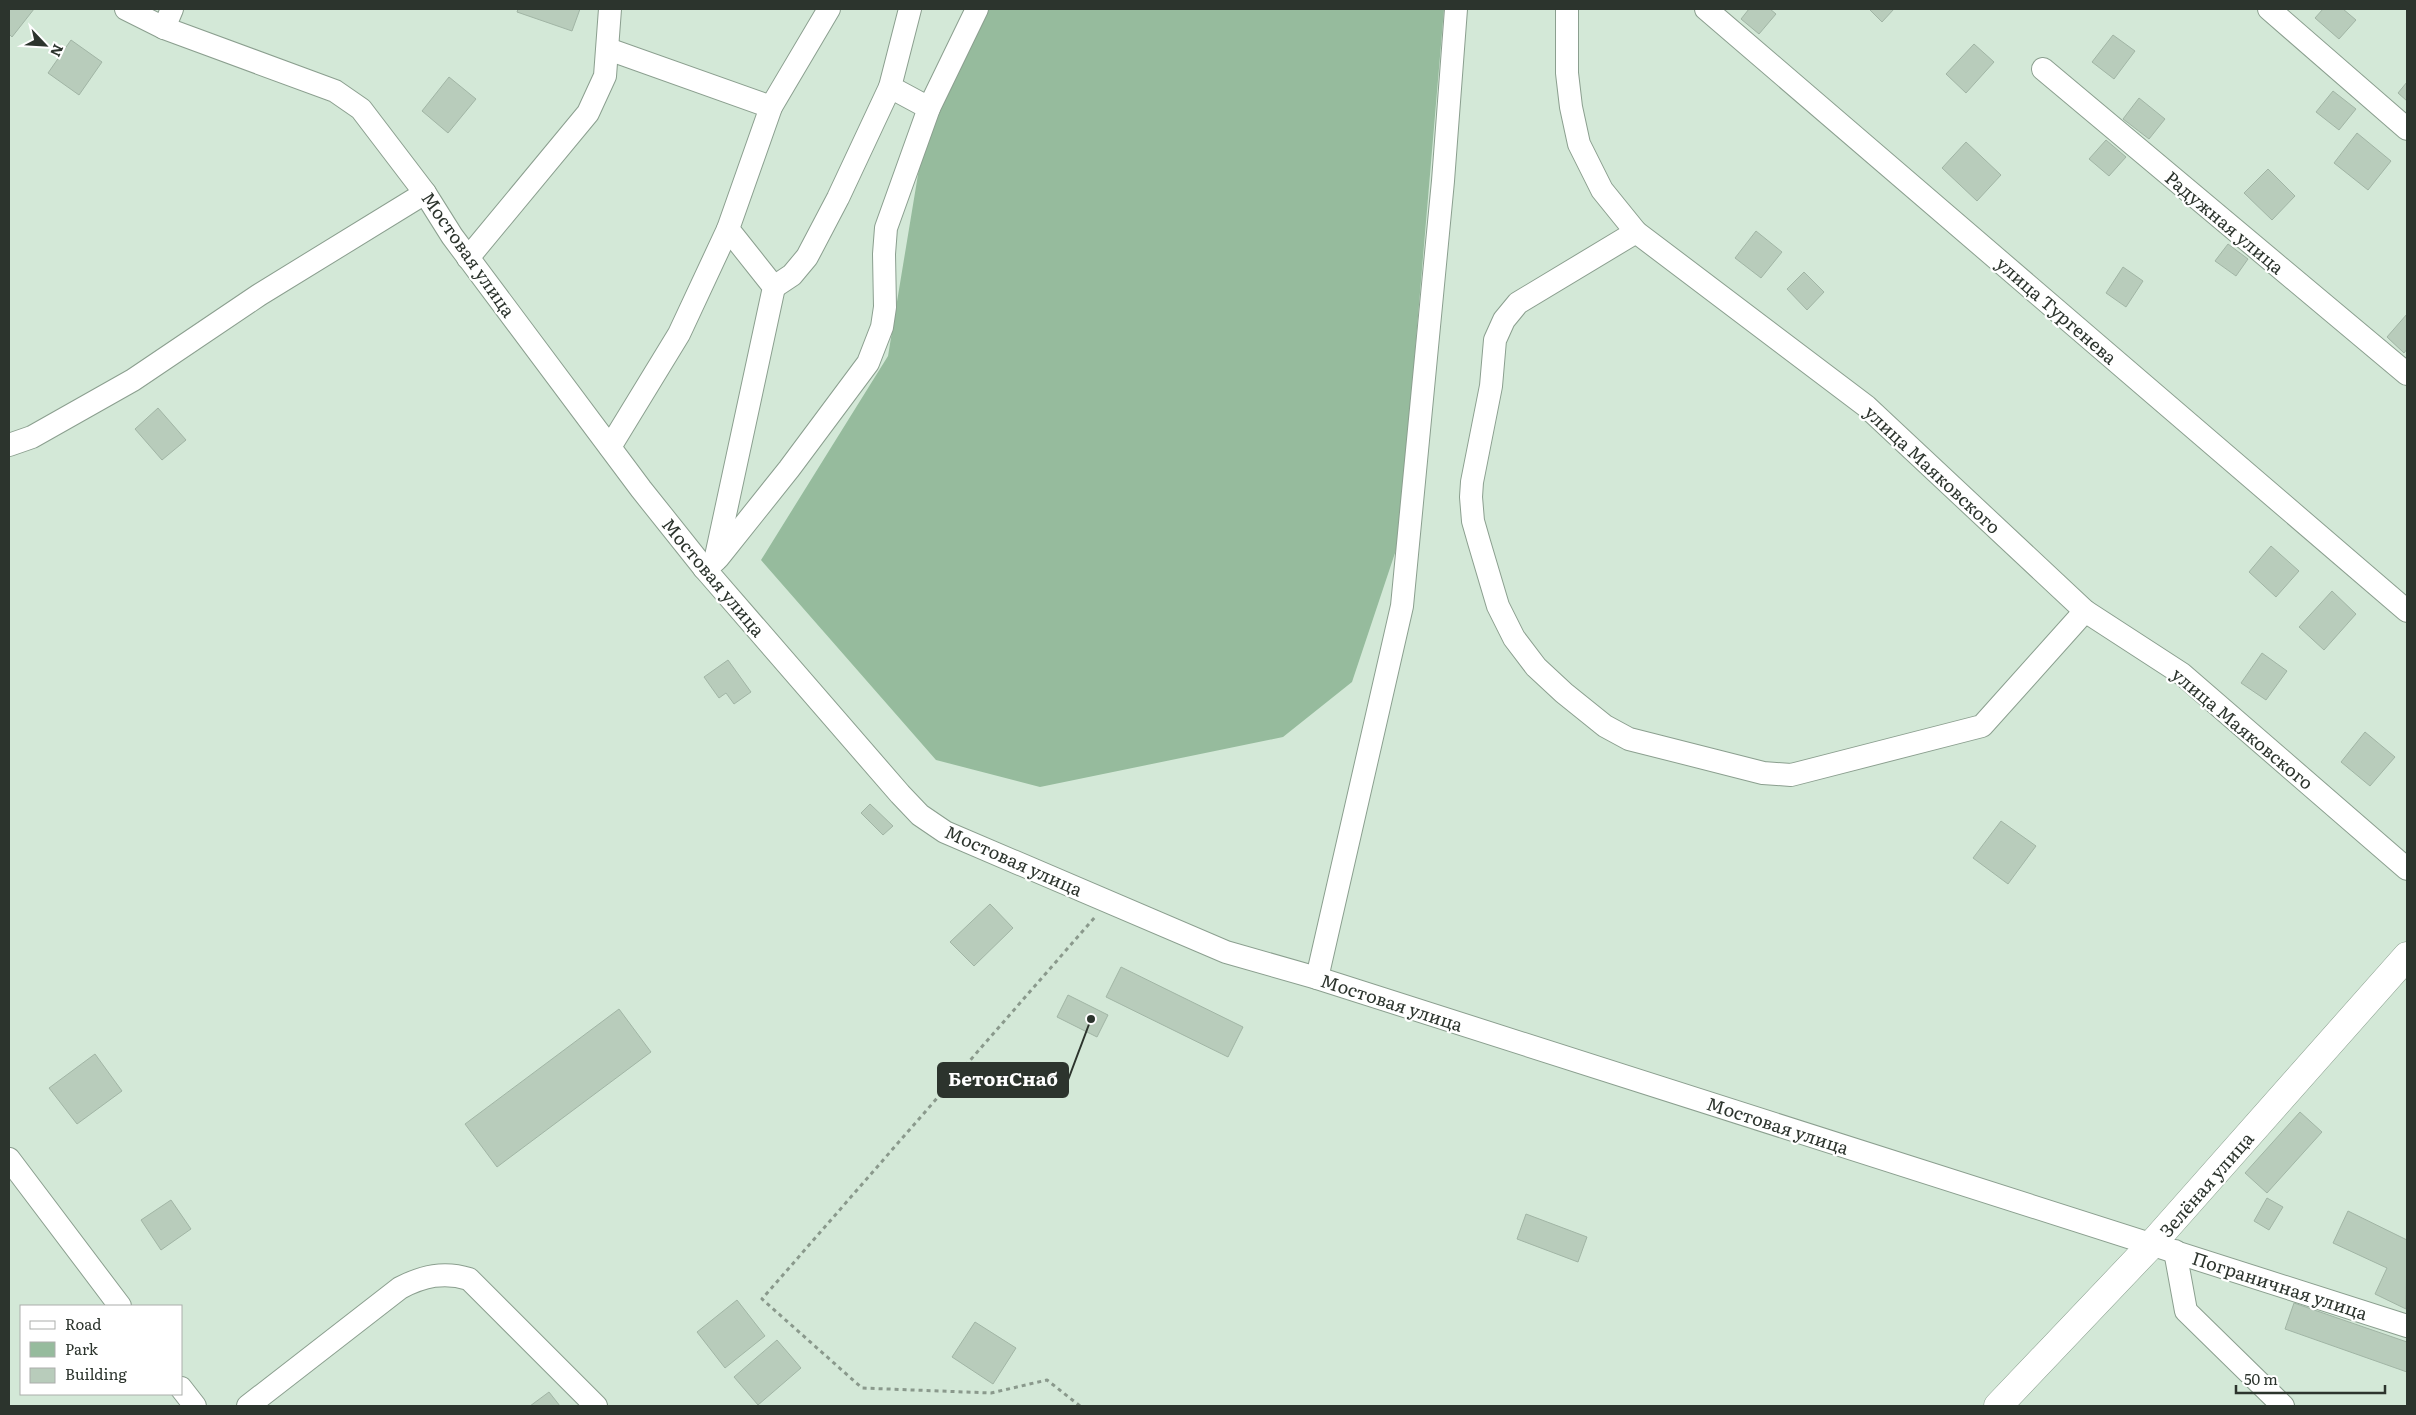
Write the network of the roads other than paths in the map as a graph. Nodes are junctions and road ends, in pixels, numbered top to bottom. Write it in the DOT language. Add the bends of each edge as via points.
graph roads {
  1 [pos="126,9"];
  2 [pos="610,9"];
  3 [pos="829,9"];
  4 [pos="910,9"];
  5 [pos="978,9"];
  6 [pos="1456,9"];
  7 [pos="1567,9"];
  8 [pos="1706,9"];
  9 [pos="2269,9"];
  10 [pos="168,18"];
  11 [pos="608,49"];
  12 [pos="2043,69"];
  13 [pos="890,87"];
  14 [pos="771,107"];
  15 [pos="929,108"];
  16 [pos="2407,130"];
  17 [pos="425,193"];
  18 [pos="728,229"];
  19 [pos="1636,232"];
  20 [pos="468,258"];
  21 [pos="774,287"];
  22 [pos="2407,374"];
  23 [pos="9,445"];
  24 [pos="610,448"];
  25 [pos="710,564"];
  26 [pos="2085,611"];
  27 [pos="2407,611"];
  28 [pos="2407,869"];
  29 [pos="2407,956"];
  30 [pos="1317,978"];
  31 [pos="9,1158"];
  32 [pos="2164,1248"];
  33 [pos="119,1305"];
  34 [pos="2407,1326"];
  35 [pos="182,1389"];
  36 [pos="195,1406"];
  37 [pos="248,1406"];
  38 [pos="596,1406"];
  39 [pos="1998,1406"];
  40 [pos="2283,1406"];
  1 -- 10 [label="street, Мостовая улица"];
  2 -- 11 [label="street"];
  3 -- 14 [label="street"];
  4 -- 13 [label="street"];
  5 -- 15 [label="street"];
  6 -- 30 [label="street" via="1402,606"];
  7 -- 19 [label="street, улица Маяковского" via="1567,72 1579,144 1602,190"];
  8 -- 27 [label="street, улица Тургенева"];
  9 -- 16 [label="street"];
  10 -- 17 [label="street, Мостовая улица" via="352,101"];
  11 -- 14 [label="street"];
  11 -- 20 [label="street" via="602,86 588,114"];
  12 -- 22 [label="street, Радужная улица"];
  13 -- 15 [label="street"];
  13 -- 21 [label="street" via="807,257 792,275"];
  14 -- 18 [label="street"];
  15 -- 25 [label="street" via="886,228 885,307 868,363 790,469"];
  17 -- 20 [label="street, Мостовая улица"];
  17 -- 23 [label="street" via="260,295 133,380 32,437"];
  18 -- 21 [label="street"];
  18 -- 24 [label="street" via="679,334"];
  19 -- 26 [label="street, улица Маяковского" via="1866,406"];
  19 -- 26 [label="street" via="1518,303 1504,320 1495,340 1491,386 1472,482 1473,521 1498,606 1524,653 1564,693 1605,726 1629,739 1763,773 1790,775 1982,726"];
  20 -- 24 [label="street, Мостовая улица"];
  21 -- 25 [label="street"];
  24 -- 25 [label="street, Мостовая улица"];
  25 -- 30 [label="street, Мостовая улица" via="920,815 945,832 1226,952"];
  26 -- 28 [label="street, улица Маяковского" via="2182,674"];
  29 -- 32 [label="main road, Зелёная улица"];
  30 -- 32 [label="street, Мостовая улица"];
  31 -- 33 [label="street"];
  32 -- 34 [label="street, Пограничная улица"];
  32 -- 39 [label="main road, Зелёная улица"];
  32 -- 40 [label="street" via="2186,1311"];
  35 -- 36 [label="street"];
  37 -- 38 [label="street" via="400,1288 419,1278 437,1275 469,1279"];
}
